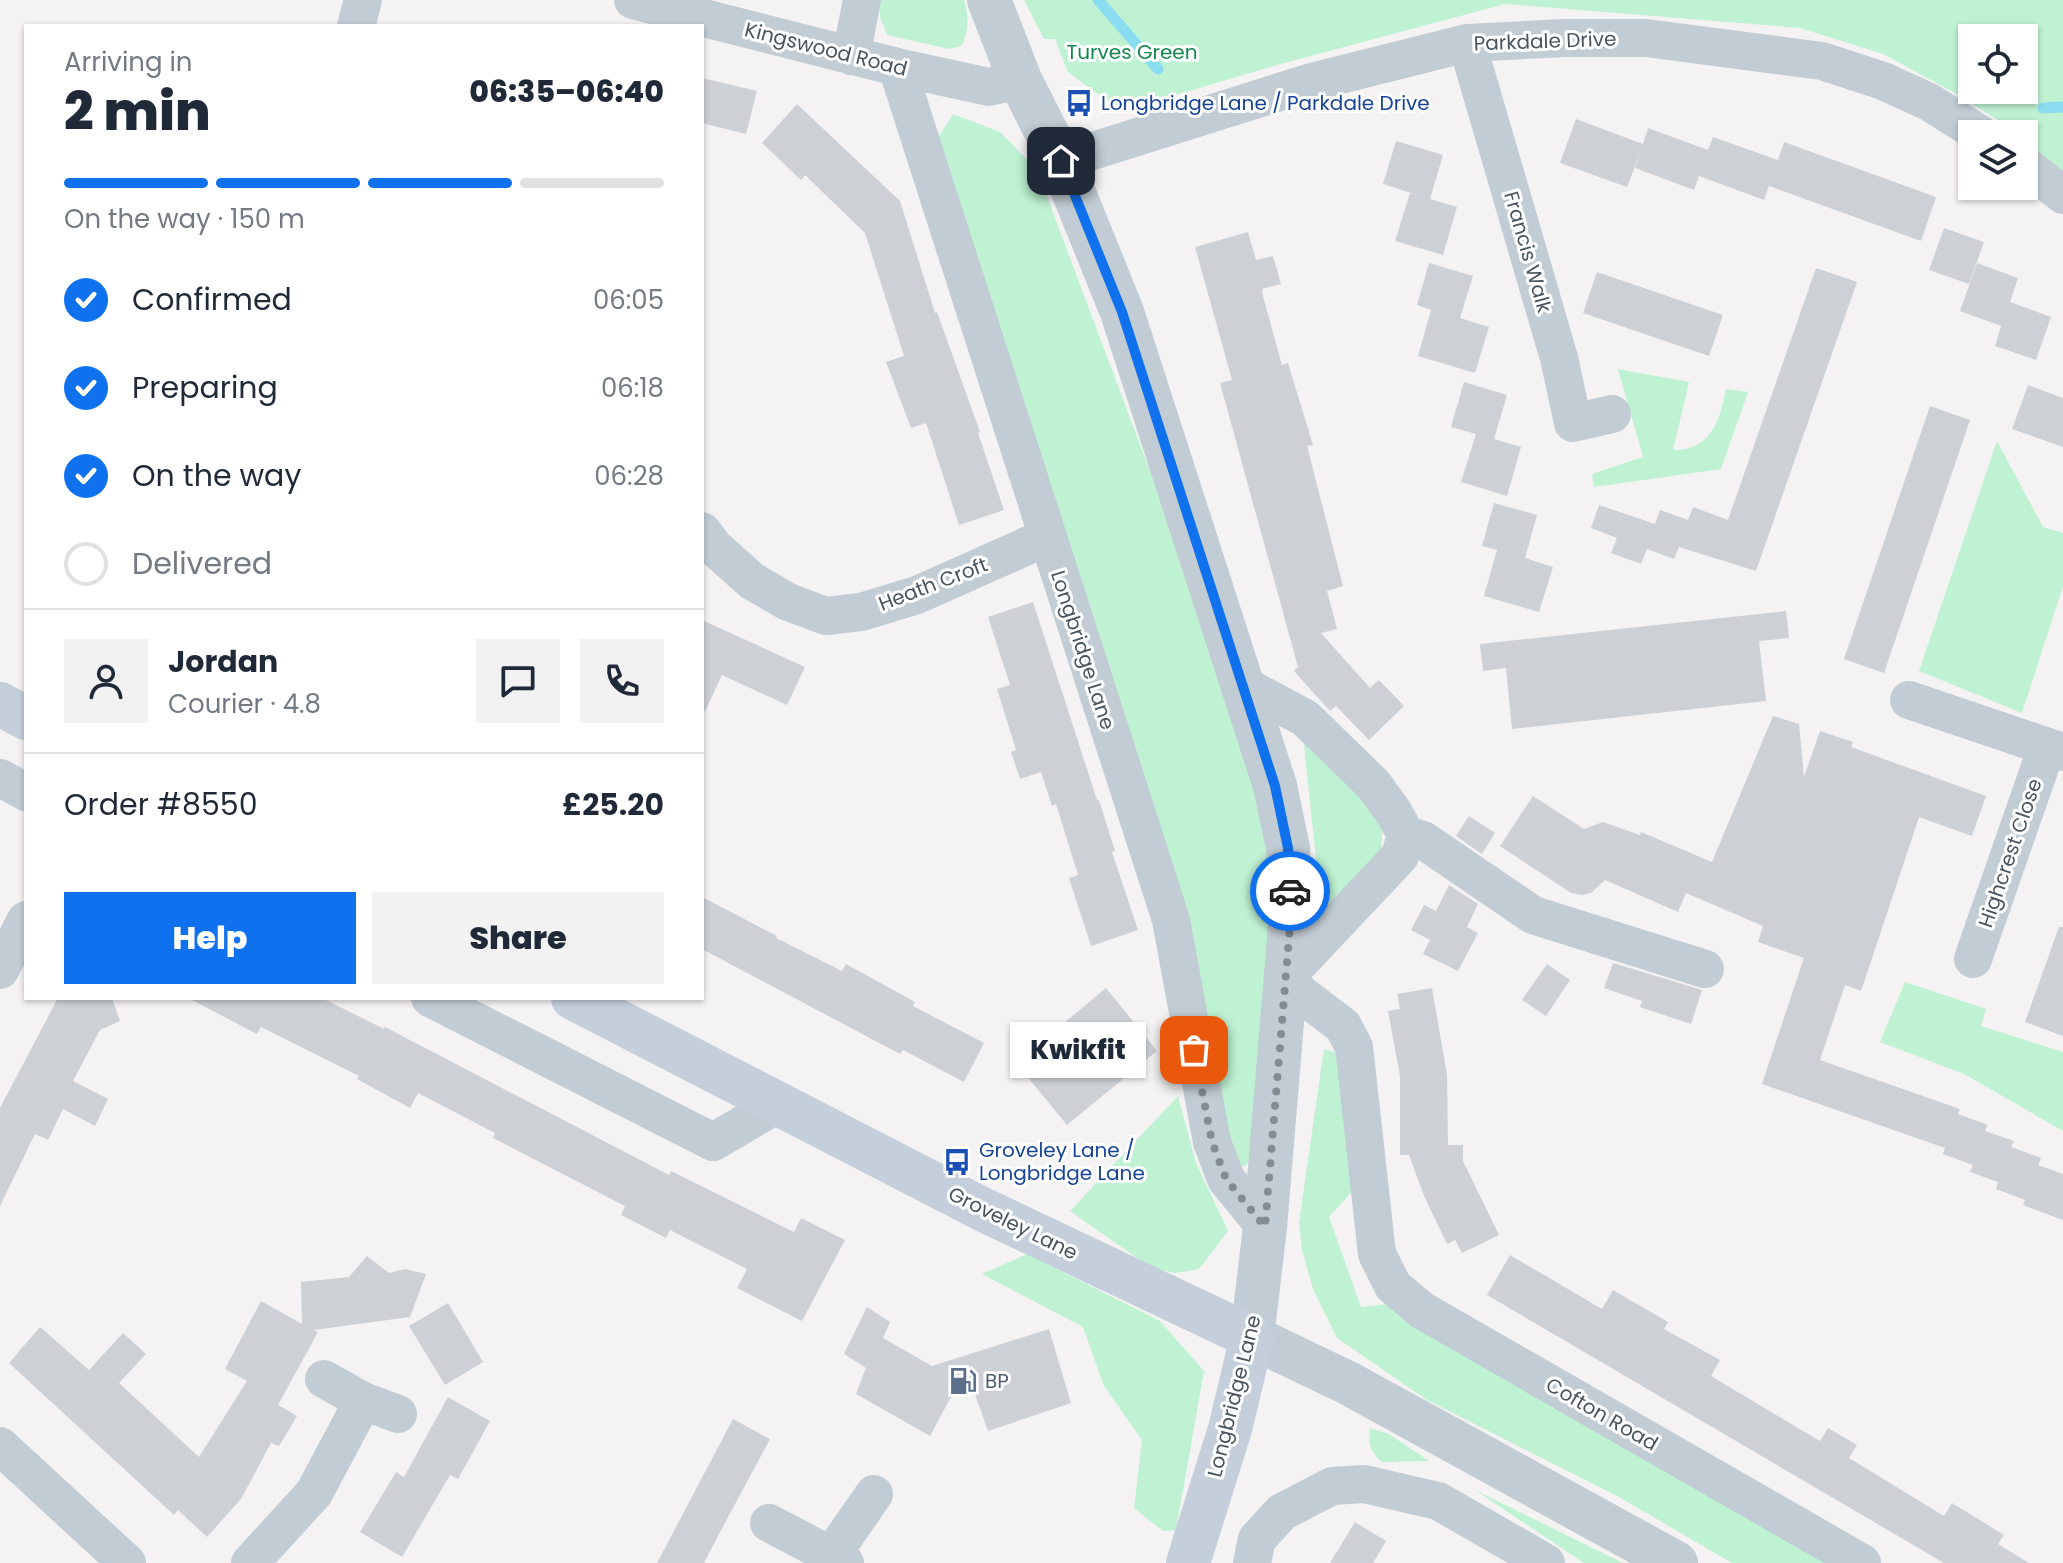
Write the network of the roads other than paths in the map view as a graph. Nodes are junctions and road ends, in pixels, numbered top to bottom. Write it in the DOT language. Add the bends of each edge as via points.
graph roads {
  1 [pos="363,0"];
  2 [pos="633,0"];
  3 [pos="862,0"];
  4 [pos="989,0"];
  5 [pos="357,24"];
  6 [pos="1467,43"];
  7 [pos="851,56"];
  8 [pos="897,67"];
  9 [pos="1020,80"];
  10 [pos="1958,120"];
  11 [pos="1061,161"];
  12 [pos="2038,175"];
  13 [pos="2063,195"];
  14 [pos="1612,414"];
  15 [pos="704,534"];
  16 [pos="1047,537"];
  17 [pos="1243,685"];
  18 [pos="1909,700"];
  19 [pos="0,704"];
  20 [pos="24,717"];
  21 [pos="2055,749"];
  22 [pos="0,778"];
  23 [pos="24,791"];
  24 [pos="1406,835"];
  25 [pos="24,924"];
  26 [pos="1973,959"];
  27 [pos="1705,969"];
  28 [pos="0,970"];
  29 [pos="1285,980"];
  30 [pos="434,1000"];
  31 [pos="577,1000"];
  32 [pos="778,1104"];
  33 [pos="1265,1227"];
  34 [pos="1252,1337"];
  35 [pos="324,1379"];
  36 [pos="0,1446"];
  37 [pos="874,1494"];
  38 [pos="769,1523"];
  39 [pos="838,1559"];
  40 [pos="1849,1560"];
  41 [pos="127,1563"];
  42 [pos="250,1563"];
  43 [pos="1188,1563"];
  44 [pos="1252,1563"];
  45 [pos="1546,1563"];
  46 [pos="1676,1563"];
  1 -- 5 [label="street"];
  2 -- 7 [label="street, Kingswood Road"];
  3 -- 7 [label="street"];
  4 -- 9 [label="street, Longbridge Lane"];
  6 -- 10 [label="street, Parkdale Drive" via="1646,38 1822,61 1883,81"];
  6 -- 11 [label="street, Parkdale Drive" via="1308,83"];
  6 -- 14 [label="street, Francis Walk" via="1573,423"];
  7 -- 8 [label="street, Kingswood Road"];
  8 -- 9 [label="street, Kingswood Road" via="989,87"];
  8 -- 16 [label="street, Longbridge Lane"];
  9 -- 11 [label="street, Longbridge Lane"];
  11 -- 17 [label="street, Longbridge Lane" via="1122,312"];
  12 -- 13 [label="street"];
  15 -- 16 [label="street, Heath Croft" via="752,581 826,616 917,595"];
  16 -- 33 [label="street, Longbridge Lane" via="1171,920 1212,1142 1226,1179"];
  17 -- 24 [label="street" via="1305,718 1373,784"];
  17 -- 29 [label="street, Longbridge Lane" via="1288,848 1291,914"];
  18 -- 21 [label="street"];
  19 -- 20 [label="main road"];
  21 -- 26 [label="street, Highcrest Close"];
  22 -- 23 [label="street"];
  24 -- 27 [label="street" via="1423,840 1533,915"];
  24 -- 29 [label="street" via="1400,856"];
  25 -- 28 [label="street"];
  29 -- 33 [label="street, Longbridge Lane"];
  29 -- 40 [label="street, Cofton Road" via="1343,1026 1354,1047 1377,1254 1393,1286 1423,1311"];
  30 -- 32 [label="street" via="713,1142"];
  31 -- 32 [label="main road, Groveley Lane"];
  32 -- 34 [label="main road, Groveley Lane" via="984,1210"];
  33 -- 34 [label="street, Longbridge Lane"];
  34 -- 43 [label="main road, Longbridge Lane"];
  34 -- 46 [label="street" via="1348,1383"];
  35 -- 42 [label="street" via="380,1407 314,1493"];
  36 -- 41 [label="street"];
  37 -- 39 [label="street"];
  38 -- 39 [label="street"];
  44 -- 45 [label="street" via="1257,1539 1282,1512 1332,1486 1364,1484 1438,1501"];
}
